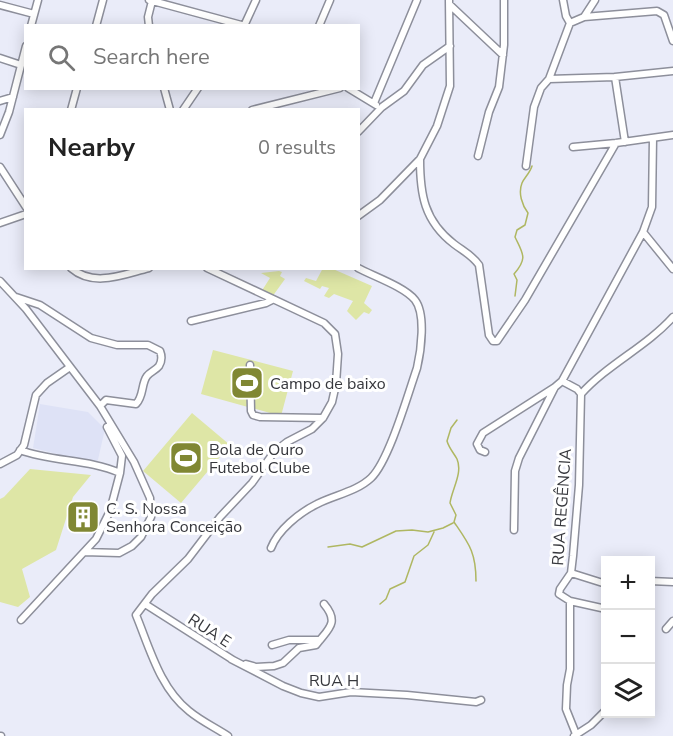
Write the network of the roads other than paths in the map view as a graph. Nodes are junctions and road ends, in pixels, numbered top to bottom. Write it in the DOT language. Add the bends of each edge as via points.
graph roads {
  1 [pos="38,0"];
  2 [pos="103,0"];
  3 [pos="151,0"];
  4 [pos="255,0"];
  5 [pos="330,0"];
  6 [pos="417,0"];
  7 [pos="504,0"];
  8 [pos="563,0"];
  9 [pos="595,0"];
  10 [pos="449,3"];
  11 [pos="0,5"];
  12 [pos="34,15"];
  13 [pos="584,17"];
  14 [pos="32,24"];
  15 [pos="97,24"];
  16 [pos="149,24"];
  17 [pos="240,24"];
  18 [pos="244,24"];
  19 [pos="320,24"];
  20 [pos="570,24"];
  21 [pos="673,41"];
  22 [pos="450,46"];
  23 [pos="24,54"];
  24 [pos="503,55"];
  25 [pos="0,58"];
  26 [pos="21,65"];
  27 [pos="673,71"];
  28 [pos="615,77"];
  29 [pos="549,79"];
  30 [pos="76,90"];
  31 [pos="165,90"];
  32 [pos="197,90"];
  33 [pos="332,90"];
  34 [pos="351,90"];
  35 [pos="13,97"];
  36 [pos="0,101"];
  37 [pos="374,103"];
  38 [pos="382,107"];
  39 [pos="72,108"];
  40 [pos="169,108"];
  41 [pos="184,108"];
  42 [pos="260,108"];
  43 [pos="360,130"];
  44 [pos="0,135"];
  45 [pos="673,135"];
  46 [pos="653,138"];
  47 [pos="626,142"];
  48 [pos="616,143"];
  49 [pos="573,147"];
  50 [pos="478,156"];
  51 [pos="420,159"];
  52 [pos="526,166"];
  53 [pos="0,167"];
  54 [pos="24,204"];
  55 [pos="24,215"];
  56 [pos="360,215"];
  57 [pos="0,222"];
  58 [pos="643,232"];
  59 [pos="360,269"];
  60 [pos="673,269"];
  61 [pos="74,270"];
  62 [pos="140,270"];
  63 [pos="211,270"];
  64 [pos="0,281"];
  65 [pos="13,296"];
  66 [pos="272,300"];
  67 [pos="673,317"];
  68 [pos="192,321"];
  69 [pos="250,364"];
  70 [pos="70,367"];
  71 [pos="562,381"];
  72 [pos="555,387"];
  73 [pos="581,394"];
  74 [pos="100,406"];
  75 [pos="323,418"];
  76 [pos="107,427"];
  77 [pos="20,450"];
  78 [pos="485,452"];
  79 [pos="0,464"];
  80 [pos="120,473"];
  81 [pos="514,531"];
  82 [pos="271,548"];
  83 [pos="84,552"];
  84 [pos="571,573"];
  85 [pos="655,581"];
  86 [pos="601,582"];
  87 [pos="673,582"];
  88 [pos="570,601"];
  89 [pos="146,604"];
  90 [pos="324,604"];
  91 [pos="601,608"];
  92 [pos="21,620"];
  93 [pos="673,621"];
  94 [pos="666,629"];
  95 [pos="320,640"];
  96 [pos="272,645"];
  97 [pos="231,659"];
  98 [pos="481,700"];
  99 [pos="601,715"];
  100 [pos="575,735"];
  101 [pos="228,736"];
  1 -- 12 [label="street"];
  2 -- 15 [label="street"];
  3 -- 16 [label="street"];
  3 -- 17 [label="street"];
  4 -- 18 [label="street"];
  5 -- 19 [label="street"];
  6 -- 37 [label="street"];
  7 -- 24 [label="street"];
  8 -- 20 [label="street"];
  9 -- 13 [label="street"];
  10 -- 22 [label="street"];
  10 -- 24 [label="street"];
  11 -- 12 [label="street"];
  12 -- 14 [label="street"];
  13 -- 20 [label="street"];
  13 -- 21 [label="street" via="657,11 664,15"];
  20 -- 29 [label="street"];
  22 -- 38 [label="street" via="423,65 405,91"];
  22 -- 51 [label="street" via="448,96"];
  23 -- 26 [label="street"];
  24 -- 50 [label="street" via="499,87"];
  25 -- 26 [label="street"];
  26 -- 35 [label="street"];
  27 -- 28 [label="street"];
  28 -- 29 [label="street"];
  28 -- 47 [label="street"];
  29 -- 52 [label="street" via="534,107"];
  30 -- 39 [label="street"];
  31 -- 40 [label="street"];
  32 -- 41 [label="street"];
  33 -- 42 [label="street"];
  34 -- 37 [label="street"];
  35 -- 36 [label="street"];
  35 -- 44 [label="street"];
  37 -- 38 [label="street"];
  38 -- 43 [label="street"];
  45 -- 46 [label="street"];
  46 -- 47 [label="street"];
  46 -- 58 [label="street" via="652,207"];
  47 -- 48 [label="street"];
  48 -- 49 [label="street"];
  48 -- 51 [label="street" via="497,341 489,335 479,265 430,219 424,202"];
  51 -- 56 [label="street"];
  53 -- 54 [label="street"];
  55 -- 57 [label="street"];
  58 -- 60 [label="street"];
  58 -- 71 [label="street"];
  59 -- 82 [label="street" via="417,301 422,329 417,368 382,464 370,479 316,504 280,531"];
  61 -- 62 [label="street" via="92,279"];
  63 -- 66 [label="street"];
  64 -- 65 [label="street"];
  65 -- 70 [label="street"];
  65 -- 74 [label="street" via="40,305 91,338 117,345 148,345 160,351 159,366 144,382 141,400 136,404 106,400"];
  66 -- 68 [label="street"];
  66 -- 75 [label="street" via="324,323 335,334 336,384"];
  67 -- 73 [label="street"];
  69 -- 75 [label="street" via="253,415"];
  70 -- 74 [label="street"];
  70 -- 77 [label="street" via="47,382 36,395"];
  71 -- 72 [label="street"];
  71 -- 73 [label="street"];
  72 -- 78 [label="street" via="483,433 477,444"];
  72 -- 81 [label="street" via="515,471"];
  73 -- 84 [label="street, RUA REGÊNCIA" via="579,485"];
  74 -- 83 [label="street" via="134,462 152,510 146,529 132,546 119,553"];
  75 -- 89 [label="street" via="274,452 188,560"];
  76 -- 80 [label="street" via="122,456"];
  77 -- 79 [label="street"];
  77 -- 80 [label="street"];
  80 -- 83 [label="street" via="110,511 96,539"];
  83 -- 92 [label="street"];
  84 -- 86 [label="street"];
  84 -- 88 [label="street, RUA REGÊNCIA" via="559,594"];
  85 -- 87 [label="street"];
  88 -- 91 [label="street"];
  88 -- 100 [label="street" via="566,709"];
  89 -- 97 [label="street, RUA E"];
  89 -- 101 [label="street" via="136,615 171,693 190,712"];
  90 -- 95 [label="street" via="333,620"];
  93 -- 94 [label="street"];
  95 -- 96 [label="street" via="289,640"];
  95 -- 97 [label="street, RUA E" via="316,645 299,648 274,666 256,667"];
  97 -- 98 [label="street, RUA H" via="283,686 319,697 351,692"];
  99 -- 100 [label="street"];
}
